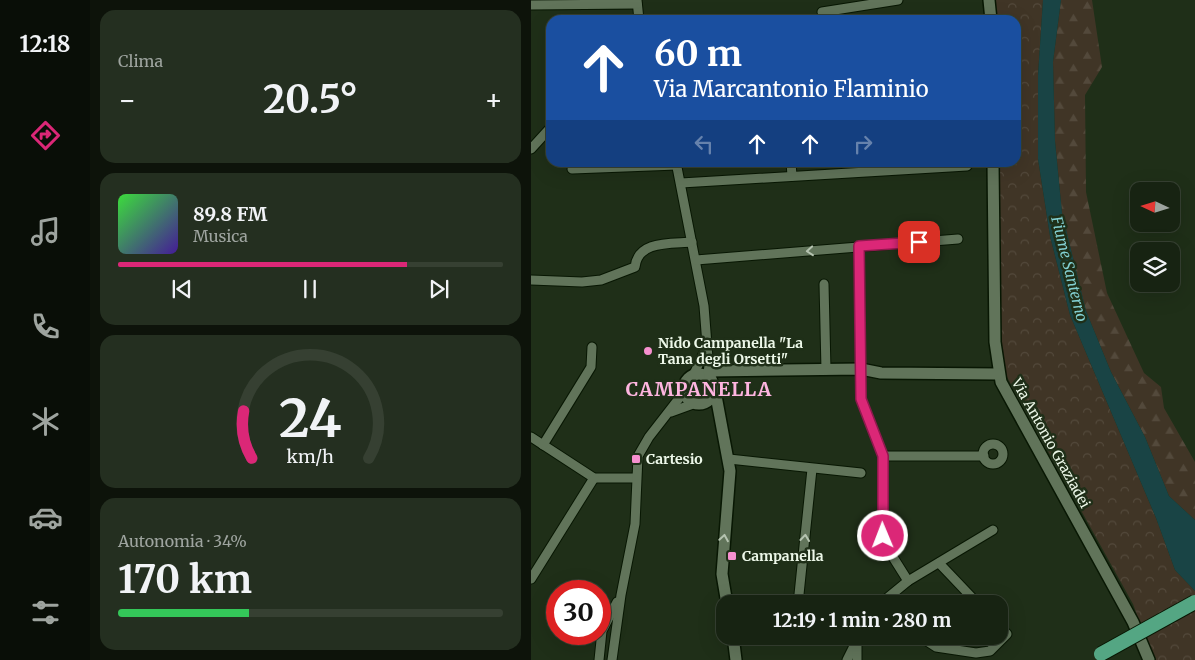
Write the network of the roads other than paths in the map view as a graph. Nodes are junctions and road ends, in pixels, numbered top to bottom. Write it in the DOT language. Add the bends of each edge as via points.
graph roads {
  1 [pos="898,0"];
  2 [pos="989,0"];
  3 [pos="637,2"];
  4 [pos="531,5"];
  5 [pos="822,12"];
  6 [pos="638,15"];
  7 [pos="990,15"];
  8 [pos="546,132"];
  9 [pos="531,149"];
  10 [pos="614,167"];
  11 [pos="678,167"];
  12 [pos="791,167"];
  13 [pos="950,167"];
  14 [pos="993,167"];
  15 [pos="572,169"];
  16 [pos="792,176"];
  17 [pos="681,183"];
  18 [pos="958,239"];
  19 [pos="692,242"];
  20 [pos="859,246"];
  21 [pos="696,260"];
  22 [pos="531,280"];
  23 [pos="824,284"];
  24 [pos="707,343"];
  25 [pos="592,347"];
  26 [pos="861,369"];
  27 [pos="826,370"];
  28 [pos="694,374"];
  29 [pos="998,374"];
  30 [pos="711,379"];
  31 [pos="684,392"];
  32 [pos="697,404"];
  33 [pos="670,412"];
  34 [pos="722,424"];
  35 [pos="531,437"];
  36 [pos="543,445"];
  37 [pos="883,456"];
  38 [pos="984,456"];
  39 [pos="729,459"];
  40 [pos="812,469"];
  41 [pos="861,473"];
  42 [pos="593,478"];
  43 [pos="636,478"];
  44 [pos="993,530"];
  45 [pos="939,563"];
  46 [pos="531,579"];
  47 [pos="908,582"];
  48 [pos="621,595"];
  49 [pos="725,595"];
  50 [pos="799,595"];
  51 [pos="891,595"];
  52 [pos="969,595"];
  53 [pos="1195,602"];
  54 [pos="734,645"];
  55 [pos="855,645"];
  56 [pos="934,645"];
  57 [pos="996,645"];
  58 [pos="1101,654"];
  59 [pos="599,660"];
  60 [pos="612,660"];
  61 [pos="737,660"];
  62 [pos="850,660"];
  63 [pos="1149,660"];
  1 -- 5 [label="street"];
  2 -- 7 [label="street"];
  3 -- 4 [label="street"];
  3 -- 6 [label="street"];
  8 -- 9 [label="street"];
  10 -- 15 [label="street"];
  11 -- 17 [label="street"];
  12 -- 16 [label="street"];
  13 -- 16 [label="street"];
  14 -- 29 [label="street, Via Antonio Graziadei"];
  16 -- 17 [label="street"];
  17 -- 19 [label="street"];
  18 -- 20 [label="street"];
  19 -- 21 [label="street"];
  19 -- 22 [label="street" via="651,246 636,257 635,266 601,280"];
  20 -- 21 [label="street, one-way"];
  20 -- 26 [label="street"];
  21 -- 24 [label="street"];
  23 -- 27 [label="street"];
  24 -- 28 [label="street"];
  24 -- 30 [label="street"];
  25 -- 36 [label="street" via="591,367"];
  26 -- 27 [label="street"];
  26 -- 29 [label="street" via="881,373"];
  26 -- 37 [label="street" via="863,404"];
  27 -- 30 [label="street"];
  28 -- 30 [label="street" via="703,374"];
  28 -- 31 [label="street" via="685,383"];
  29 -- 63 [label="street, Via Antonio Graziadei" via="1133,622"];
  30 -- 32 [label="street" via="715,390 710,400"];
  30 -- 34 [label="street"];
  31 -- 32 [label="street"];
  31 -- 33 [label="street"];
  32 -- 33 [label="street"];
  32 -- 34 [label="street" via="714,411"];
  33 -- 43 [label="street" via="641,449"];
  34 -- 39 [label="street"];
  35 -- 36 [label="street"];
  36 -- 42 [label="street"];
  37 -- 38 [label="street"];
  37 -- 47 [label="street" via="883,536"];
  39 -- 40 [label="street"];
  49 -- 39 [label="street, one-way" via="722,566 731,482"];
  40 -- 41 [label="street"];
  50 -- 40 [label="street, one-way"];
  42 -- 43 [label="street"];
  42 -- 46 [label="street"];
  43 -- 48 [label="street" via="633,540"];
  44 -- 45 [label="street"];
  45 -- 47 [label="street"];
  45 -- 52 [label="street"];
  47 -- 51 [label="street"];
  48 -- 59 [label="street" via="602,632"];
  48 -- 60 [label="street"];
  53 -- 58 [label="main road, bridge"];
  54 -- 61 [label="street"];
  55 -- 62 [label="street"];
  56 -- 57 [label="street" via="976,653 990,651"];
}
